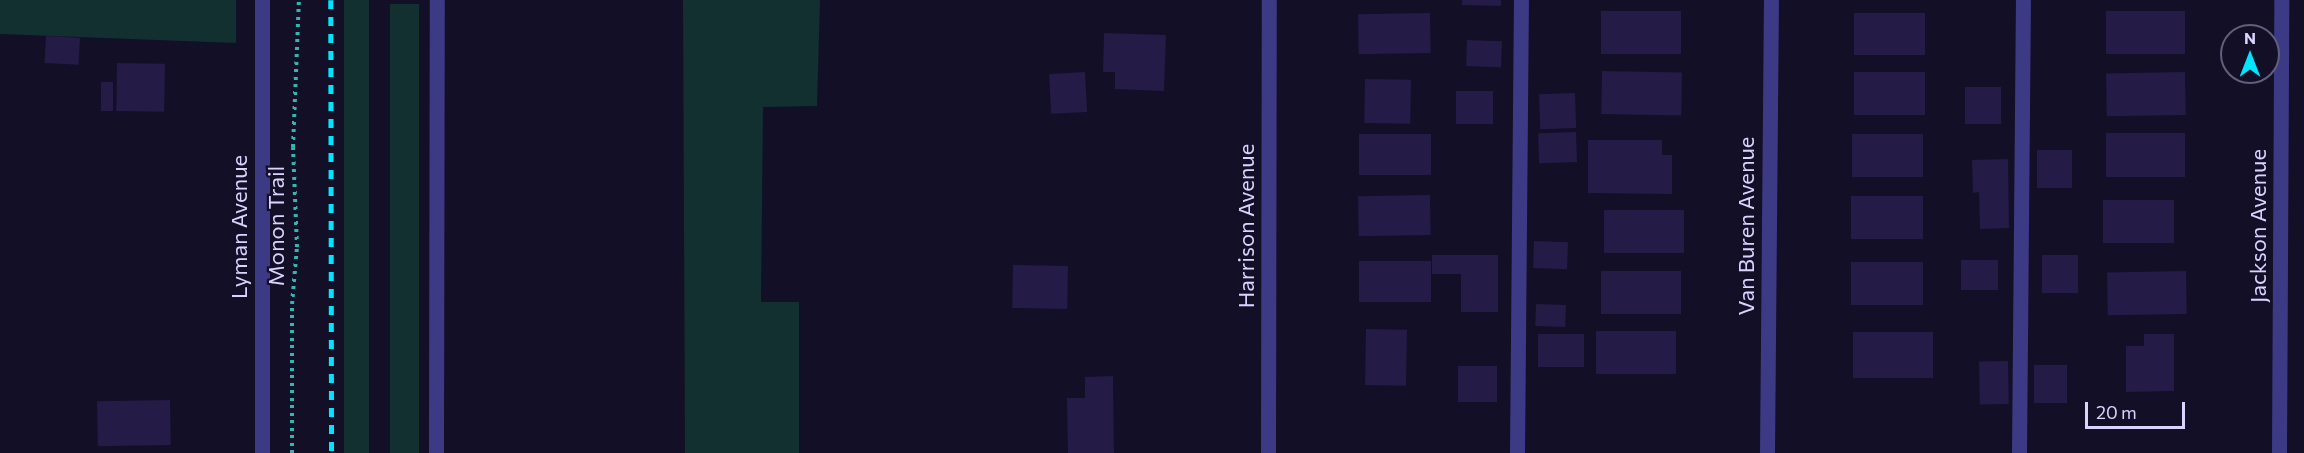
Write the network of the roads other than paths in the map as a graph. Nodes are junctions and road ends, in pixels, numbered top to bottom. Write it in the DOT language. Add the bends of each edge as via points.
graph roads {
  1 [pos="262,0"];
  2 [pos="437,0"];
  3 [pos="1269,0"];
  4 [pos="1521,0"];
  5 [pos="1771,0"];
  6 [pos="2023,0"];
  7 [pos="2281,0"];
  8 [pos="262,453"];
  9 [pos="436,453"];
  10 [pos="1268,453"];
  11 [pos="1517,453"];
  12 [pos="1767,453"];
  13 [pos="2019,453"];
  14 [pos="2279,453"];
  1 -- 8 [label="street, Lyman Avenue"];
  2 -- 9 [label="street"];
  3 -- 10 [label="street, Harrison Avenue"];
  4 -- 11 [label="street"];
  5 -- 12 [label="street, Van Buren Avenue"];
  6 -- 13 [label="street"];
  7 -- 14 [label="street, Jackson Avenue"];
}
